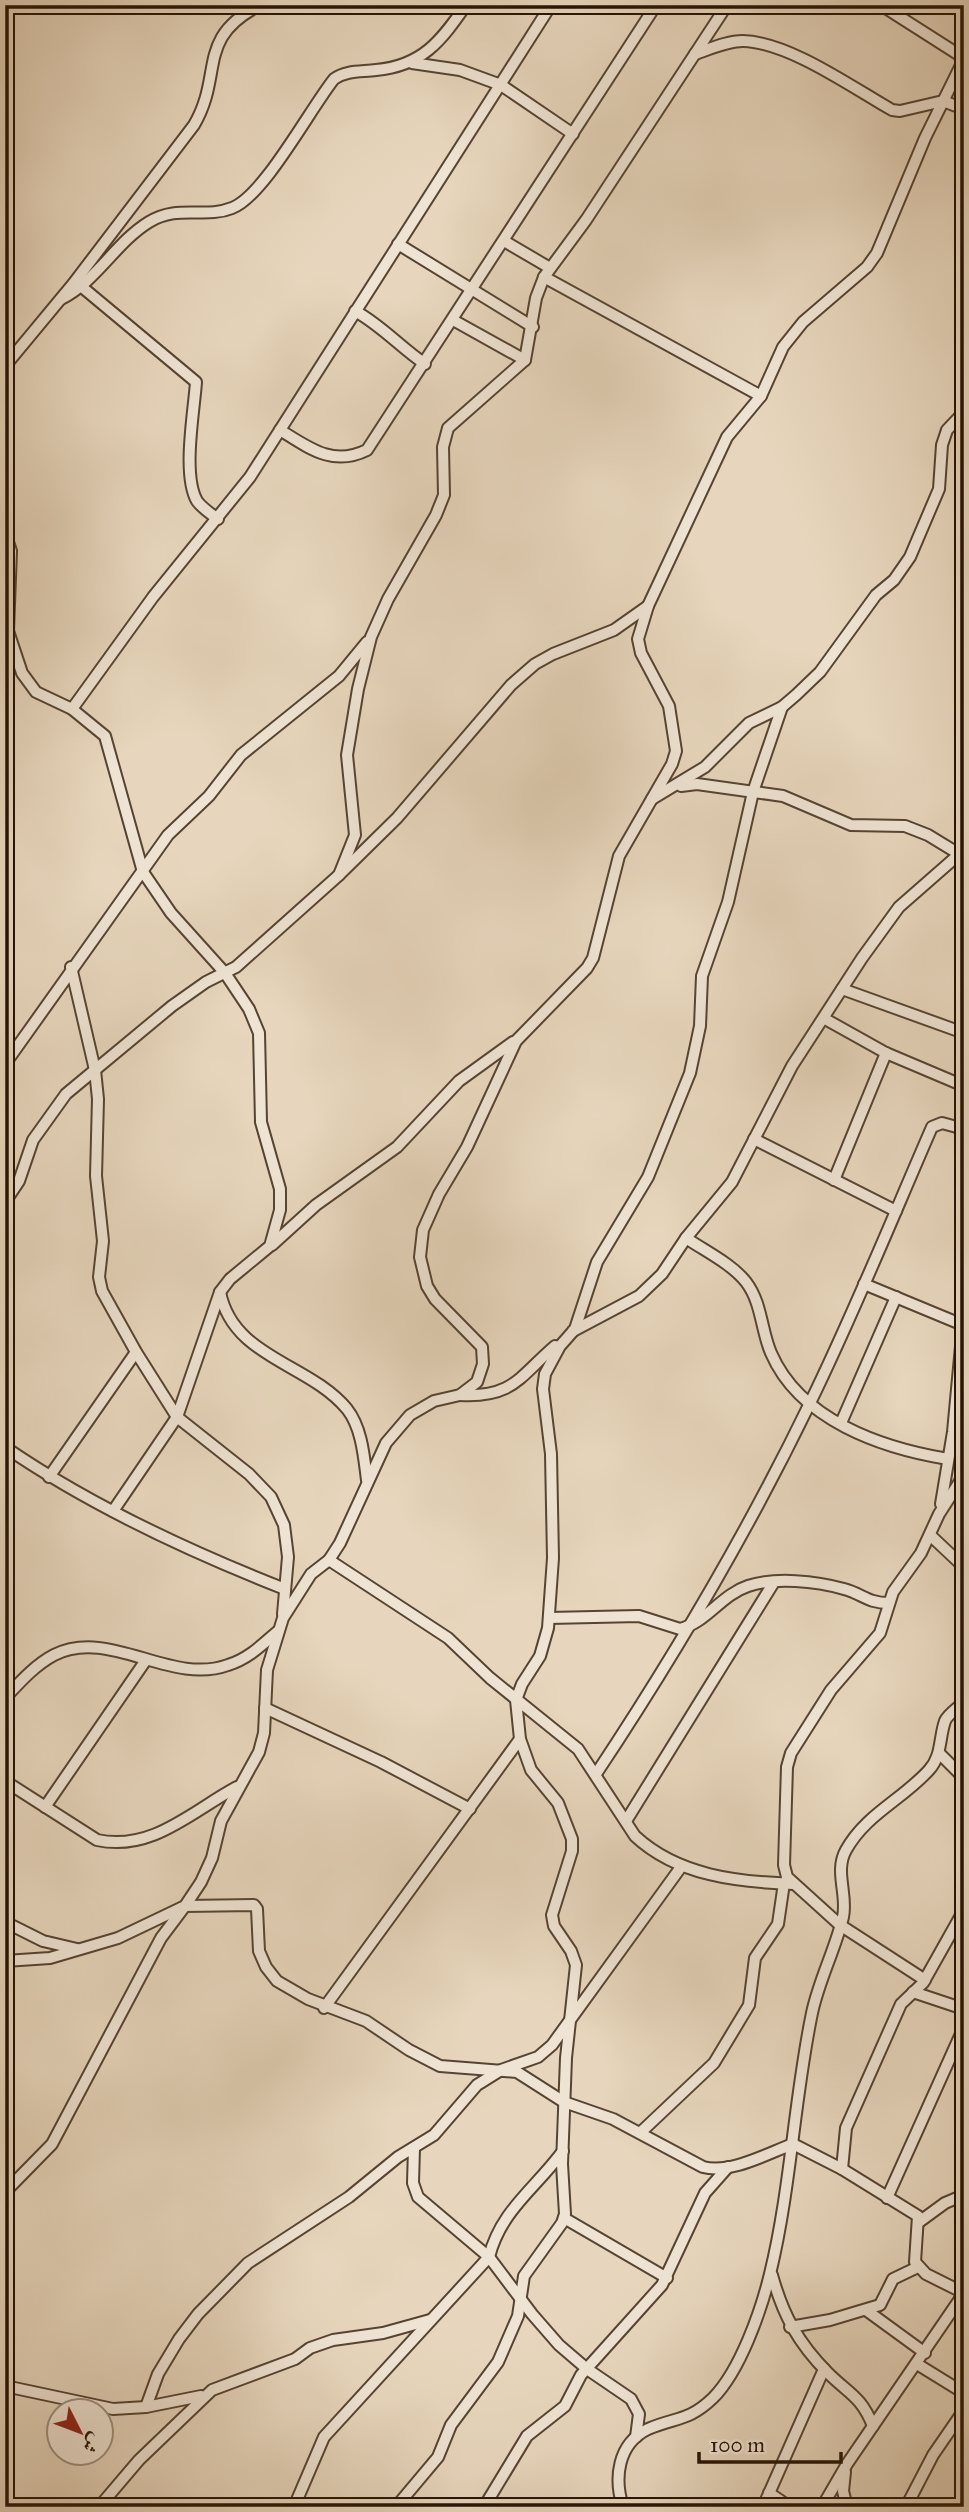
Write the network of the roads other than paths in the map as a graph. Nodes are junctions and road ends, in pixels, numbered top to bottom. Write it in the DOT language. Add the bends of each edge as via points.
graph roads {
  1 [pos="260,5"];
  2 [pos="466,5"];
  3 [pos="551,5"];
  4 [pos="656,5"];
  5 [pos="727,5"];
  6 [pos="881,5"];
  7 [pos="695,54"];
  8 [pos="964,58"];
  9 [pos="412,63"];
  10 [pos="500,85"];
  11 [pos="943,101"];
  12 [pos="964,109"];
  13 [pos="573,134"];
  14 [pos="504,241"];
  15 [pos="398,244"];
  16 [pos="547,273"];
  17 [pos="82,287"];
  18 [pos="473,290"];
  19 [pos="61,299"];
  20 [pos="355,311"];
  21 [pos="453,320"];
  22 [pos="533,327"];
  23 [pos="525,360"];
  24 [pos="425,364"];
  25 [pos="5,366"];
  26 [pos="761,396"];
  27 [pos="964,412"];
  28 [pos="280,430"];
  29 [pos="218,519"];
  30 [pos="5,533"];
  31 [pos="648,606"];
  32 [pos="7,637"];
  33 [pos="371,637"];
  34 [pos="782,707"];
  35 [pos="72,709"];
  36 [pos="674,786"];
  37 [pos="753,792"];
  38 [pos="649,801"];
  39 [pos="962,853"];
  40 [pos="143,872"];
  41 [pos="339,875"];
  42 [pos="71,967"];
  43 [pos="225,973"];
  44 [pos="842,989"];
  45 [pos="825,1019"];
  46 [pos="964,1033"];
  47 [pos="516,1041"];
  48 [pos="886,1053"];
  49 [pos="5,1064"];
  50 [pos="95,1070"];
  51 [pos="964,1086"];
  52 [pos="964,1129"];
  53 [pos="754,1139"];
  54 [pos="834,1180"];
  55 [pos="9,1188"];
  56 [pos="5,1202"];
  57 [pos="896,1211"];
  58 [pos="685,1238"];
  59 [pos="270,1247"];
  60 [pos="964,1281"];
  61 [pos="864,1284"];
  62 [pos="220,1292"];
  63 [pos="896,1297"];
  64 [pos="963,1325"];
  65 [pos="575,1329"];
  66 [pos="136,1352"];
  67 [pos="460,1395"];
  68 [pos="809,1404"];
  69 [pos="177,1417"];
  70 [pos="841,1423"];
  71 [pos="5,1447"];
  72 [pos="948,1460"];
  73 [pos="964,1475"];
  74 [pos="49,1477"];
  75 [pos="368,1480"];
  76 [pos="113,1511"];
  77 [pos="939,1514"];
  78 [pos="930,1535"];
  79 [pos="329,1560"];
  80 [pos="964,1567"];
  81 [pos="774,1582"];
  82 [pos="285,1589"];
  83 [pos="889,1603"];
  84 [pos="283,1618"];
  85 [pos="549,1618"];
  86 [pos="690,1626"];
  87 [pos="277,1632"];
  88 [pos="146,1660"];
  89 [pos="5,1698"];
  90 [pos="516,1700"];
  91 [pos="964,1702"];
  92 [pos="265,1708"];
  93 [pos="520,1739"];
  94 [pos="939,1753"];
  95 [pos="596,1774"];
  96 [pos="964,1778"];
  97 [pos="5,1781"];
  98 [pos="237,1787"];
  99 [pos="45,1807"];
  100 [pos="470,1809"];
  101 [pos="626,1821"];
  102 [pos="681,1867"];
  103 [pos="789,1884"];
  104 [pos="185,1906"];
  105 [pos="964,1910"];
  106 [pos="5,1922"];
  107 [pos="840,1925"];
  108 [pos="82,1948"];
  109 [pos="5,1961"];
  110 [pos="925,1980"];
  111 [pos="913,1992"];
  112 [pos="324,2008"];
  113 [pos="964,2009"];
  114 [pos="568,2019"];
  115 [pos="964,2028"];
  116 [pos="959,2052"];
  117 [pos="500,2070"];
  118 [pos="564,2102"];
  119 [pos="641,2132"];
  120 [pos="793,2144"];
  121 [pos="414,2148"];
  122 [pos="563,2151"];
  123 [pos="728,2167"];
  124 [pos="842,2169"];
  125 [pos="5,2192"];
  126 [pos="964,2195"];
  127 [pos="887,2198"];
  128 [pos="564,2218"];
  129 [pos="919,2222"];
  130 [pos="489,2257"];
  131 [pos="918,2267"];
  132 [pos="771,2272"];
  133 [pos="667,2278"];
  134 [pos="964,2293"];
  135 [pos="521,2297"];
  136 [pos="866,2310"];
  137 [pos="432,2319"];
  138 [pos="790,2327"];
  139 [pos="925,2353"];
  140 [pos="917,2364"];
  141 [pos="587,2369"];
  142 [pos="824,2369"];
  143 [pos="5,2386"];
  144 [pos="964,2393"];
  145 [pos="204,2396"];
  146 [pos="146,2407"];
  147 [pos="964,2410"];
  148 [pos="873,2426"];
  149 [pos="636,2437"];
  150 [pos="847,2464"];
  151 [pos="769,2493"];
  152 [pos="486,2506"];
  153 [pos="99,2507"];
  154 [pos="295,2507"];
  155 [pos="396,2507"];
  156 [pos="623,2507"];
  157 [pos="763,2507"];
  158 [pos="790,2507"];
  159 [pos="822,2507"];
  160 [pos="847,2507"];
  161 [pos="906,2507"];
  1 -- 19 [label="street" via="240,15 224,31 216,47 203,110 194,125"];
  2 -- 9 [label="street" via="435,45"];
  3 -- 10 [label="street"];
  4 -- 13 [label="street"];
  5 -- 7 [label="street"];
  6 -- 8 [label="street"];
  7 -- 11 [label="street" via="741,41 761,44 815,66 892,110"];
  7 -- 16 [label="street"];
  8 -- 11 [label="street"];
  9 -- 10 [label="street" via="460,70"];
  9 -- 17 [label="street" via="345,73 334,79 261,184 241,204 219,212 184,210 150,221"];
  10 -- 13 [label="street"];
  10 -- 15 [label="street"];
  11 -- 12 [label="street"];
  11 -- 26 [label="street" via="877,253 791,335"];
  13 -- 14 [label="street"];
  14 -- 16 [label="street"];
  14 -- 18 [label="street"];
  15 -- 18 [label="street"];
  15 -- 20 [label="street"];
  16 -- 22 [label="street" via="536,298"];
  16 -- 26 [label="street"];
  17 -- 19 [label="street"];
  17 -- 29 [label="street" via="196,382 190,426 192,485 197,501"];
  18 -- 21 [label="street"];
  18 -- 22 [label="street"];
  19 -- 25 [label="street"];
  20 -- 24 [label="street"];
  20 -- 28 [label="street"];
  21 -- 23 [label="street"];
  21 -- 24 [label="street"];
  22 -- 23 [label="street"];
  23 -- 33 [label="street" via="447,428 444,495"];
  24 -- 28 [label="street" via="367,450 356,456 329,457"];
  26 -- 31 [label="street" via="727,437"];
  27 -- 34 [label="street" via="945,438 939,489 910,556 820,672"];
  28 -- 29 [label="street"];
  29 -- 35 [label="street" via="153,597"];
  30 -- 32 [label="street" via="11,551"];
  31 -- 38 [label="street" via="638,639 669,706 676,738 673,764"];
  31 -- 41 [label="street" via="614,631 544,659 511,685 397,818"];
  32 -- 35 [label="street" via="28,684 45,699"];
  33 -- 40 [label="street" via="339,676 241,755 192,814 168,835"];
  33 -- 41 [label="street" via="346,755 355,835"];
  34 -- 36 [label="street" via="749,723 705,767"];
  34 -- 37 [label="street"];
  35 -- 40 [label="street" via="105,736"];
  36 -- 37 [label="street" via="696,784"];
  36 -- 38 [label="street"];
  37 -- 39 [label="street" via="783,796 851,825 905,826"];
  37 -- 65 [label="street" via="728,902 702,976 700,1026 690,1073 648,1177 597,1262"];
  38 -- 47 [label="street" via="619,856 593,958 578,981"];
  39 -- 44 [label="street" via="900,907"];
  40 -- 42 [label="street"];
  40 -- 43 [label="street" via="171,913"];
  41 -- 43 [label="street"];
  42 -- 49 [label="street"];
  42 -- 50 [label="street"];
  43 -- 50 [label="street" via="172,1006"];
  43 -- 59 [label="street" via="259,1033 261,1122 280,1189 280,1210"];
  44 -- 45 [label="street"];
  44 -- 46 [label="street"];
  45 -- 48 [label="street"];
  45 -- 53 [label="street" via="792,1066"];
  47 -- 59 [label="street" via="459,1081 397,1147 316,1205"];
  47 -- 67 [label="street" via="467,1147 428,1216 421,1244 419,1257 427,1286 482,1348 477,1382"];
  48 -- 51 [label="street"];
  48 -- 54 [label="street"];
  50 -- 55 [label="street" via="46,1118"];
  50 -- 66 [label="street" via="97,1203 103,1241 99,1277 102,1291"];
  52 -- 57 [label="street" via="942,1122 932,1127"];
  53 -- 54 [label="street"];
  53 -- 58 [label="street" via="732,1182"];
  54 -- 57 [label="street"];
  55 -- 56 [label="street"];
  57 -- 61 [label="street"];
  58 -- 65 [label="street" via="639,1296"];
  58 -- 68 [label="street" via="745,1280 756,1297 776,1363"];
  59 -- 62 [label="street"];
  60 -- 64 [label="street"];
  61 -- 63 [label="street"];
  61 -- 68 [label="street"];
  62 -- 69 [label="street"];
  62 -- 75 [label="street" via="230,1322 244,1337 346,1409 359,1434"];
  63 -- 64 [label="street"];
  63 -- 70 [label="street"];
  64 -- 72 [label="street"];
  65 -- 67 [label="street" via="503,1391 487,1397"];
  65 -- 85 [label="street" via="553,1358 543,1389 551,1454"];
  66 -- 69 [label="street"];
  66 -- 74 [label="street"];
  67 -- 75 [label="street" via="434,1401 410,1415 386,1443"];
  68 -- 70 [label="street"];
  68 -- 86 [label="street"];
  69 -- 76 [label="street"];
  69 -- 82 [label="street" via="271,1497 284,1525"];
  70 -- 72 [label="street" via="902,1450"];
  71 -- 74 [label="street"];
  72 -- 77 [label="street"];
  73 -- 77 [label="street"];
  74 -- 76 [label="street"];
  75 -- 79 [label="street" via="354,1517"];
  76 -- 82 [label="street" via="208,1559"];
  77 -- 78 [label="street"];
  78 -- 80 [label="street"];
  78 -- 83 [label="street"];
  79 -- 84 [label="street" via="311,1574"];
  79 -- 90 [label="street" via="447,1638"];
  81 -- 83 [label="street" via="842,1588 872,1603"];
  81 -- 86 [label="street" via="734,1591"];
  81 -- 101 [label="street"];
  82 -- 84 [label="street"];
  83 -- 103 [label="street" via="880,1633 831,1690 789,1757 784,1866"];
  84 -- 87 [label="street"];
  85 -- 86 [label="street" via="639,1616 669,1627"];
  85 -- 90 [label="street" via="546,1642"];
  86 -- 95 [label="street"];
  87 -- 88 [label="street" via="249,1656 226,1666 177,1669"];
  87 -- 92 [label="street" via="267,1670"];
  88 -- 89 [label="street" via="87,1647 55,1654 28,1673"];
  88 -- 99 [label="street"];
  90 -- 93 [label="street"];
  90 -- 95 [label="street" via="578,1749"];
  91 -- 94 [label="street" via="946,1718"];
  92 -- 98 [label="street" via="259,1752"];
  92 -- 100 [label="street"];
  93 -- 100 [label="street"];
  93 -- 114 [label="street" via="531,1770 558,1803 572,1839 552,1914 576,1965"];
  94 -- 96 [label="street"];
  94 -- 107 [label="street" via="930,1769 871,1816 846,1850 841,1860 845,1901"];
  95 -- 101 [label="street"];
  97 -- 99 [label="street"];
  98 -- 99 [label="street" via="160,1835 129,1843 97,1840"];
  98 -- 104 [label="street" via="220,1821 212,1858"];
  100 -- 112 [label="street"];
  101 -- 102 [label="street" via="646,1847"];
  102 -- 103 [label="street" via="745,1881"];
  102 -- 114 [label="street"];
  103 -- 107 [label="street"];
  103 -- 119 [label="street" via="778,1924 755,1958 749,2005 714,2063"];
  104 -- 108 [label="street" via="118,1938"];
  104 -- 112 [label="street" via="256,1906 259,1951 265,1967 277,1981"];
  104 -- 125 [label="street" via="161,1938 52,2144"];
  105 -- 110 [label="street"];
  106 -- 108 [label="street" via="43,1941"];
  107 -- 110 [label="street"];
  107 -- 120 [label="street" via="813,2009"];
  108 -- 109 [label="street" via="50,1958"];
  110 -- 111 [label="street"];
  111 -- 113 [label="street"];
  111 -- 124 [label="street" via="901,2004 846,2128"];
  112 -- 117 [label="street" via="366,2021 440,2066"];
  114 -- 117 [label="street" via="552,2045 538,2057"];
  114 -- 118 [label="street"];
  115 -- 116 [label="street"];
  116 -- 127 [label="street"];
  117 -- 118 [label="street" via="526,2076"];
  117 -- 121 [label="street" via="473,2088 435,2135"];
  118 -- 119 [label="street"];
  118 -- 122 [label="street"];
  119 -- 123 [label="street" via="702,2167"];
  120 -- 123 [label="street"];
  120 -- 124 [label="street"];
  120 -- 132 [label="street"];
  121 -- 130 [label="street" via="413,2183 418,2197"];
  121 -- 146 [label="street" via="349,2197 258,2254 232,2277 179,2339 158,2374"];
  122 -- 128 [label="street"];
  122 -- 130 [label="street" via="503,2220"];
  123 -- 133 [label="street" via="705,2193"];
  124 -- 127 [label="street"];
  126 -- 129 [label="street"];
  127 -- 129 [label="street" via="915,2214"];
  128 -- 133 [label="street"];
  128 -- 135 [label="street" via="524,2276"];
  129 -- 131 [label="street" via="914,2255"];
  130 -- 135 [label="street"];
  130 -- 137 [label="street"];
  131 -- 134 [label="street"];
  131 -- 136 [label="street" via="897,2275 882,2303"];
  132 -- 138 [label="street"];
  132 -- 149 [label="street" via="753,2325 720,2389 692,2415"];
  133 -- 141 [label="street"];
  134 -- 139 [label="street"];
  135 -- 141 [label="street" via="546,2332"];
  135 -- 155 [label="street" via="512,2333 498,2362 451,2425 438,2457"];
  136 -- 138 [label="street"];
  136 -- 139 [label="street"];
  137 -- 145 [label="street" via="324,2343"];
  137 -- 154 [label="street" via="324,2437"];
  138 -- 142 [label="street"];
  139 -- 140 [label="street"];
  140 -- 144 [label="street"];
  140 -- 148 [label="street"];
  141 -- 149 [label="street" via="631,2399 639,2414"];
  141 -- 152 [label="street" via="565,2406 527,2436"];
  142 -- 148 [label="street" via="863,2403"];
  142 -- 151 [label="street"];
  143 -- 146 [label="street" via="113,2409"];
  145 -- 146 [label="street"];
  145 -- 153 [label="street"];
  147 -- 161 [label="street" via="933,2455"];
  148 -- 150 [label="street"];
  149 -- 156 [label="street" via="618,2470"];
  150 -- 159 [label="street"];
  150 -- 160 [label="street"];
  151 -- 157 [label="street"];
  151 -- 158 [label="street"];
}
